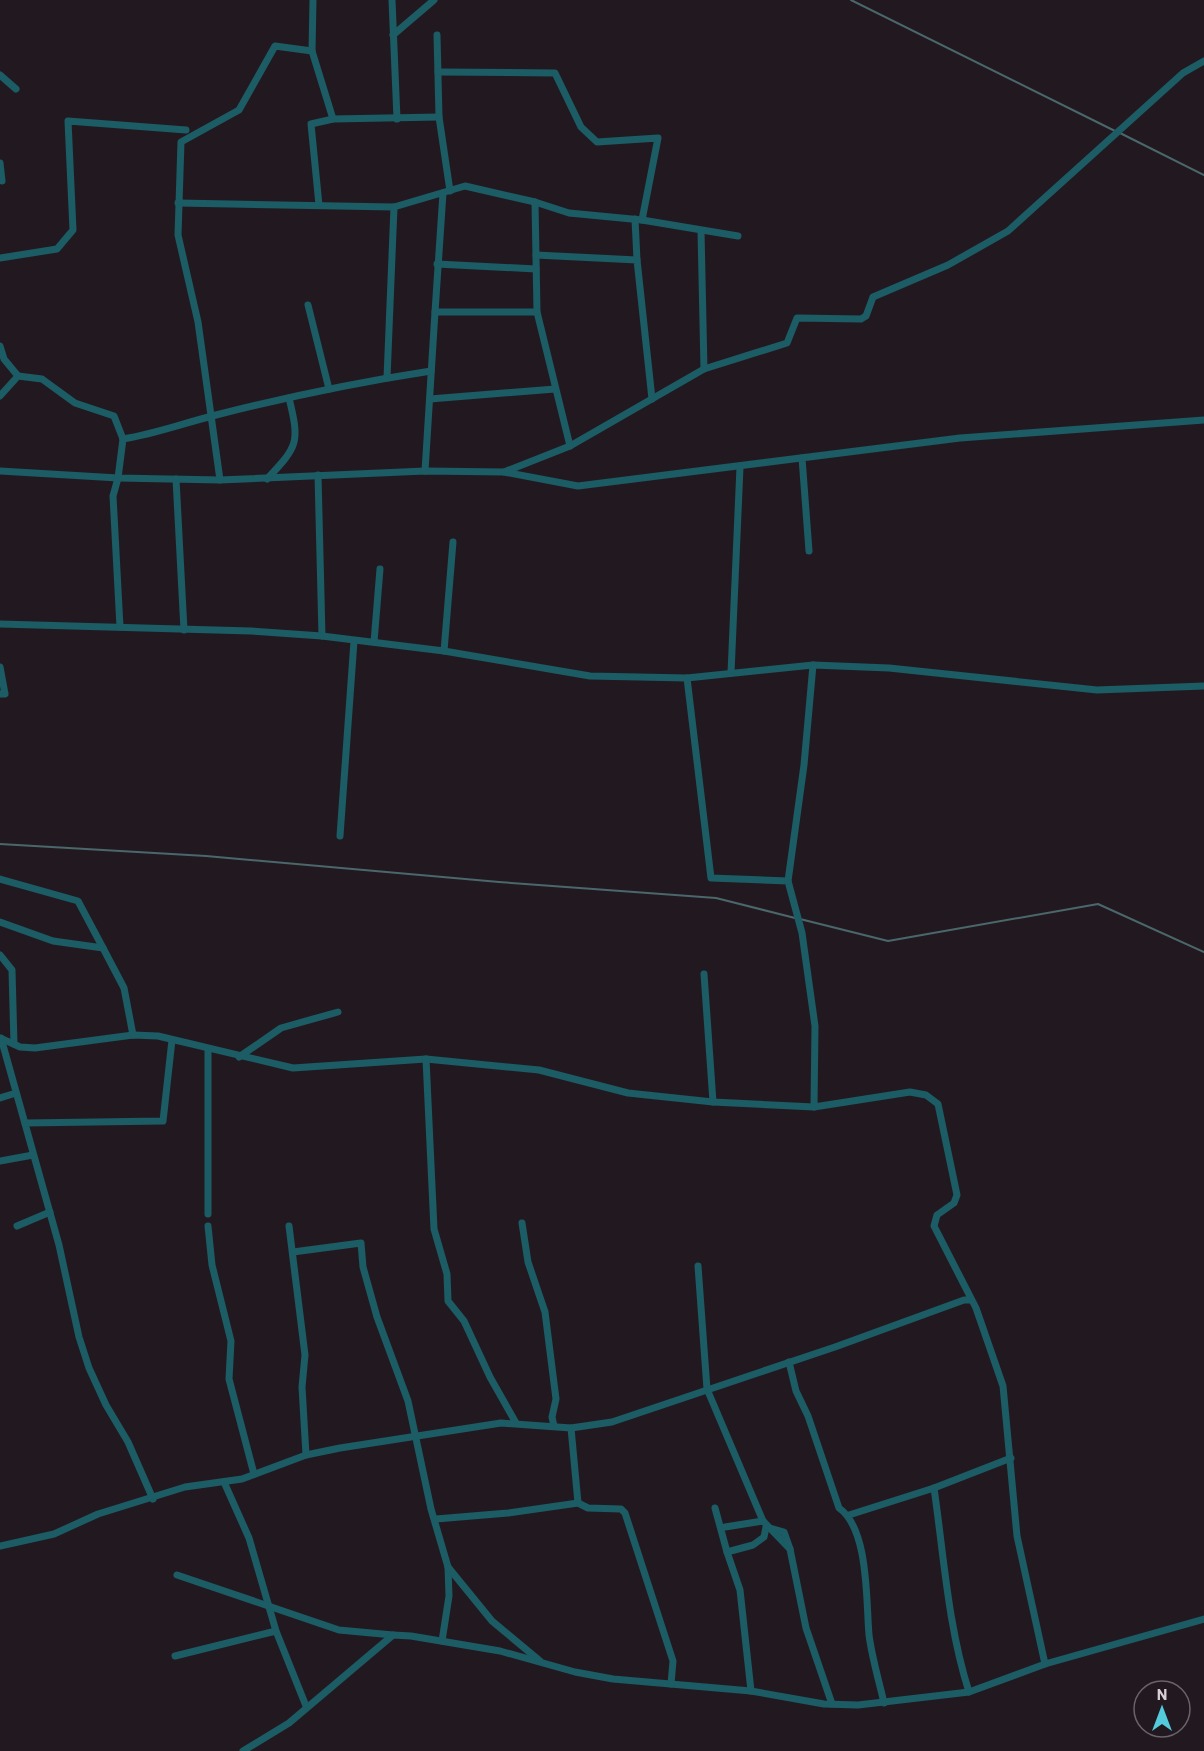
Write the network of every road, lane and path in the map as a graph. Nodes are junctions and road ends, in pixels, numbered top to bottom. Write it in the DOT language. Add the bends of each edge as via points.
graph roads {
  1 [pos="313,0"];
  2 [pos="392,0"];
  3 [pos="434,0"];
  4 [pos="393,34"];
  5 [pos="437,35"];
  6 [pos="312,51"];
  7 [pos="1204,61"];
  8 [pos="438,72"];
  9 [pos="0,75"];
  10 [pos="16,89"];
  11 [pos="439,117"];
  12 [pos="397,118"];
  13 [pos="333,119"];
  14 [pos="186,130"];
  15 [pos="0,163"];
  16 [pos="2,181"];
  17 [pos="446,192"];
  18 [pos="535,202"];
  19 [pos="178,203"];
  20 [pos="319,205"];
  21 [pos="394,207"];
  22 [pos="639,220"];
  23 [pos="701,231"];
  24 [pos="738,237"];
  25 [pos="536,255"];
  26 [pos="0,258"];
  27 [pos="637,260"];
  28 [pos="437,264"];
  29 [pos="536,269"];
  30 [pos="308,305"];
  31 [pos="435,312"];
  32 [pos="537,312"];
  33 [pos="0,346"];
  34 [pos="704,369"];
  35 [pos="431,370"];
  36 [pos="18,376"];
  37 [pos="387,378"];
  38 [pos="329,389"];
  39 [pos="555,389"];
  40 [pos="0,396"];
  41 [pos="288,398"];
  42 [pos="429,399"];
  43 [pos="652,399"];
  44 [pos="212,416"];
  45 [pos="1204,420"];
  46 [pos="123,439"];
  47 [pos="570,446"];
  48 [pos="802,458"];
  49 [pos="740,467"];
  50 [pos="0,471"];
  51 [pos="425,471"];
  52 [pos="504,472"];
  53 [pos="318,475"];
  54 [pos="118,478"];
  55 [pos="176,479"];
  56 [pos="267,479"];
  57 [pos="220,480"];
  58 [pos="453,542"];
  59 [pos="809,551"];
  60 [pos="380,569"];
  61 [pos="0,624"];
  62 [pos="120,627"];
  63 [pos="184,630"];
  64 [pos="322,636"];
  65 [pos="354,640"];
  66 [pos="374,642"];
  67 [pos="444,651"];
  68 [pos="813,665"];
  69 [pos="0,667"];
  70 [pos="730,673"];
  71 [pos="687,678"];
  72 [pos="1204,686"];
  73 [pos="0,694"];
  74 [pos="340,836"];
  75 [pos="0,879"];
  76 [pos="788,881"];
  77 [pos="0,922"];
  78 [pos="103,948"];
  79 [pos="0,955"];
  80 [pos="704,974"];
  81 [pos="338,1012"];
  82 [pos="133,1035"];
  83 [pos="1,1038"];
  84 [pos="172,1040"];
  85 [pos="14,1044"];
  86 [pos="2,1049"];
  87 [pos="208,1049"];
  88 [pos="239,1057"];
  89 [pos="426,1059"];
  90 [pos="16,1093"];
  91 [pos="0,1098"];
  92 [pos="713,1102"];
  93 [pos="813,1107"];
  94 [pos="25,1123"];
  95 [pos="33,1155"];
  96 [pos="0,1161"];
  97 [pos="50,1212"];
  98 [pos="208,1214"];
  99 [pos="522,1223"];
  100 [pos="17,1226"];
  101 [pos="208,1226"];
  102 [pos="289,1226"];
  103 [pos="293,1252"];
  104 [pos="698,1266"];
  105 [pos="971,1300"];
  106 [pos="789,1362"];
  107 [pos="707,1389"];
  108 [pos="516,1423"];
  109 [pos="554,1426"];
  110 [pos="572,1428"];
  111 [pos="416,1435"];
  112 [pos="306,1455"];
  113 [pos="1011,1458"];
  114 [pos="254,1474"];
  115 [pos="224,1482"];
  116 [pos="934,1488"];
  117 [pos="153,1499"];
  118 [pos="578,1503"];
  119 [pos="715,1508"];
  120 [pos="849,1515"];
  121 [pos="436,1520"];
  122 [pos="764,1524"];
  123 [pos="725,1527"];
  124 [pos="0,1546"];
  125 [pos="727,1552"];
  126 [pos="448,1567"];
  127 [pos="177,1575"];
  128 [pos="267,1606"];
  129 [pos="1204,1619"];
  130 [pos="276,1631"];
  131 [pos="393,1635"];
  132 [pos="442,1641"];
  133 [pos="176,1656"];
  134 [pos="544,1664"];
  135 [pos="1045,1664"];
  136 [pos="670,1684"];
  137 [pos="751,1691"];
  138 [pos="969,1692"];
  139 [pos="884,1703"];
  140 [pos="832,1704"];
  141 [pos="306,1707"];
  142 [pos="243,1751"];
  1 -- 6 [label="street"];
  2 -- 4 [label="street"];
  3 -- 4 [label="street"];
  4 -- 12 [label="street"];
  5 -- 8 [label="street"];
  6 -- 13 [label="street"];
  6 -- 19 [label="street" via="275,46 239,110 181,142"];
  7 -- 34 [label="street" via="1183,73 1008,231 987,245 873,297 861,319 797,318 787,343"];
  8 -- 11 [label="street"];
  8 -- 22 [label="street" via="555,73 581,127 597,142 658,138"];
  9 -- 10 [label="street"];
  11 -- 12 [label="street"];
  11 -- 17 [label="street"];
  12 -- 13 [label="street"];
  13 -- 20 [label="street" via="311,124 309,129"];
  14 -- 26 [label="street" via="68,121 73,230 57,249"];
  15 -- 16 [label="street"];
  17 -- 18 [label="street" via="465,186"];
  17 -- 21 [label="street"];
  17 -- 28 [label="street"];
  18 -- 22 [label="street" via="569,213"];
  18 -- 25 [label="street"];
  19 -- 20 [label="street"];
  19 -- 44 [label="street" via="178,235 198,322"];
  20 -- 21 [label="street"];
  21 -- 37 [label="street"];
  22 -- 23 [label="street"];
  22 -- 27 [label="street"];
  23 -- 24 [label="street"];
  23 -- 34 [label="street"];
  25 -- 27 [label="street"];
  25 -- 29 [label="street"];
  27 -- 43 [label="street"];
  28 -- 29 [label="street"];
  28 -- 31 [label="street"];
  29 -- 32 [label="street"];
  30 -- 38 [label="street"];
  31 -- 32 [label="street"];
  31 -- 35 [label="street"];
  32 -- 39 [label="street"];
  33 -- 36 [label="street" via="4,359"];
  34 -- 43 [label="street"];
  35 -- 37 [label="street"];
  35 -- 42 [label="street"];
  36 -- 40 [label="street"];
  36 -- 46 [label="street" via="42,379 75,403 114,416"];
  37 -- 38 [label="street"];
  38 -- 41 [label="street"];
  39 -- 42 [label="street"];
  39 -- 47 [label="street"];
  41 -- 44 [label="street"];
  41 -- 56 [label="street" via="295,426 293,451"];
  42 -- 51 [label="street"];
  43 -- 47 [label="street"];
  44 -- 46 [label="street" via="156,434"];
  44 -- 57 [label="street"];
  45 -- 48 [label="street" via="960,438"];
  46 -- 54 [label="street"];
  47 -- 52 [label="street"];
  48 -- 49 [label="street"];
  48 -- 59 [label="street"];
  49 -- 52 [label="street" via="578,486"];
  49 -- 70 [label="street"];
  50 -- 54 [label="street"];
  51 -- 52 [label="street"];
  51 -- 53 [label="street"];
  53 -- 56 [label="street"];
  53 -- 64 [label="street"];
  54 -- 55 [label="street"];
  54 -- 62 [label="street" via="113,496"];
  55 -- 57 [label="street"];
  55 -- 63 [label="street"];
  56 -- 57 [label="street"];
  58 -- 67 [label="street"];
  60 -- 66 [label="street"];
  61 -- 62 [label="street"];
  62 -- 63 [label="street"];
  63 -- 64 [label="street"];
  64 -- 65 [label="street"];
  65 -- 66 [label="street"];
  65 -- 74 [label="street"];
  66 -- 67 [label="street"];
  67 -- 71 [label="street" via="590,676"];
  68 -- 70 [label="street"];
  68 -- 72 [label="street" via="889,668 1097,690"];
  68 -- 76 [label="street"];
  69 -- 73 [label="street" via="5,694"];
  70 -- 71 [label="street"];
  71 -- 76 [label="street" via="711,878"];
  75 -- 78 [label="street" via="78,901"];
  76 -- 93 [label="street" via="802,933 815,1026"];
  77 -- 78 [label="street" via="53,941"];
  78 -- 82 [label="street" via="124,988"];
  79 -- 85 [label="street" via="12,970"];
  80 -- 92 [label="street"];
  81 -- 88 [label="street" via="281,1028"];
  82 -- 84 [label="street"];
  82 -- 85 [label="street" via="35,1048"];
  83 -- 85 [label="street"];
  83 -- 86 [label="street"];
  84 -- 87 [label="street"];
  84 -- 94 [label="street" via="163,1121"];
  86 -- 90 [label="street"];
  87 -- 88 [label="street"];
  87 -- 98 [label="street"];
  88 -- 89 [label="street" via="293,1068"];
  89 -- 92 [label="street" via="539,1070 628,1093"];
  89 -- 108 [label="street" via="434,1229 447,1275 448,1300 464,1321"];
  90 -- 91 [label="street"];
  90 -- 94 [label="street"];
  92 -- 93 [label="street"];
  93 -- 105 [label="street" via="910,1092 926,1095 938,1104 957,1195 954,1203 937,1215 934,1226"];
  94 -- 95 [label="street"];
  95 -- 96 [label="street"];
  95 -- 97 [label="street"];
  97 -- 100 [label="street"];
  97 -- 117 [label="street" via="89,1368"];
  99 -- 109 [label="street" via="528,1262 544,1312 556,1399"];
  101 -- 114 [label="street" via="212,1265 231,1341 229,1379"];
  102 -- 103 [label="street"];
  103 -- 111 [label="street" via="361,1243 363,1267 377,1317 408,1401"];
  103 -- 112 [label="street" via="305,1355 302,1387"];
  104 -- 107 [label="street"];
  105 -- 106 [label="street"];
  105 -- 113 [label="street" via="1004,1386"];
  106 -- 107 [label="street"];
  106 -- 120 [label="street" via="839,1508"];
  107 -- 110 [label="street" via="612,1422"];
  107 -- 122 [label="street"];
  108 -- 109 [label="street"];
  108 -- 111 [label="street"];
  109 -- 110 [label="street"];
  110 -- 118 [label="street"];
  111 -- 112 [label="street"];
  111 -- 121 [label="street"];
  112 -- 114 [label="street"];
  113 -- 116 [label="street"];
  113 -- 135 [label="street" via="1017,1536"];
  114 -- 115 [label="street"];
  115 -- 117 [label="street" via="185,1487"];
  115 -- 128 [label="street" via="249,1538"];
  116 -- 120 [label="street"];
  116 -- 138 [label="street" via="947,1594"];
  117 -- 124 [label="street" via="98,1514 38,1539"];
  118 -- 121 [label="street"];
  118 -- 136 [label="street" via="588,1508 621,1509 625,1513 673,1661"];
  119 -- 125 [label="street"];
  120 -- 139 [label="street" via="859,1542 870,1637"];
  121 -- 126 [label="street"];
  122 -- 123 [label="street"];
  122 -- 125 [label="street" via="764,1537 753,1545"];
  122 -- 140 [label="street" via="790,1549 806,1628"];
  125 -- 137 [label="street" via="740,1590"];
  126 -- 132 [label="street" via="449,1596"];
  126 -- 134 [label="street" via="492,1622"];
  127 -- 128 [label="street"];
  128 -- 130 [label="street"];
  128 -- 131 [label="street" via="339,1630"];
  129 -- 135 [label="street"];
  130 -- 133 [label="street"];
  130 -- 141 [label="street"];
  131 -- 132 [label="street"];
  131 -- 141 [label="street"];
  132 -- 134 [label="street" via="501,1651"];
  134 -- 136 [label="street" via="614,1679"];
  135 -- 138 [label="street"];
  136 -- 137 [label="street"];
  137 -- 140 [label="street"];
  138 -- 139 [label="street"];
  139 -- 140 [label="street"];
  141 -- 142 [label="street"];
}
